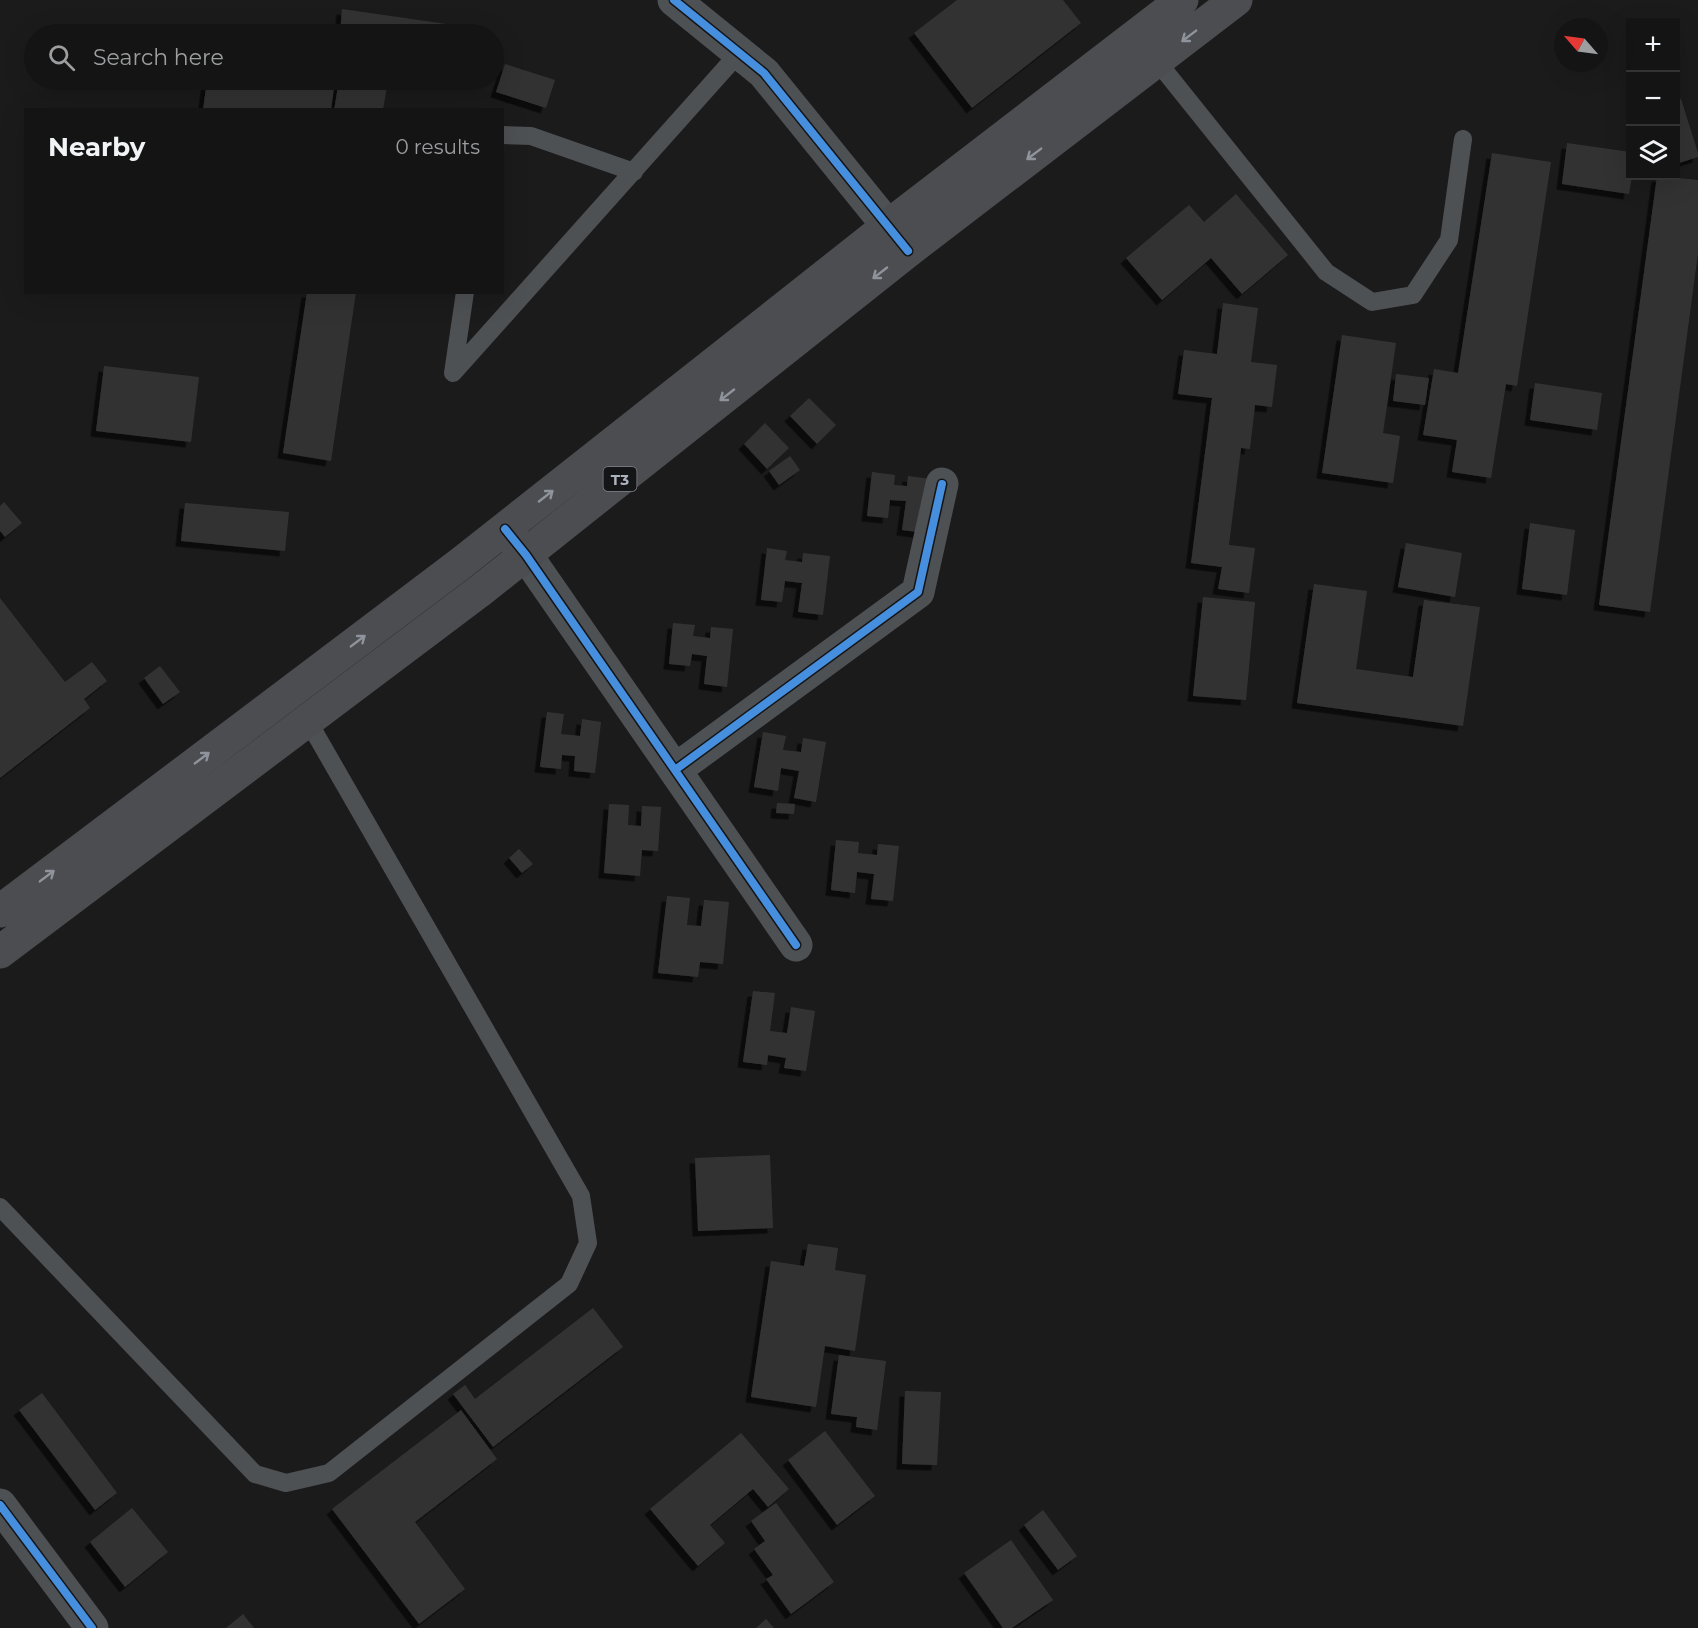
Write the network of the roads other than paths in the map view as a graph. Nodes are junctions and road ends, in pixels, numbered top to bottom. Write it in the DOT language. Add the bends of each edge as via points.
graph roads {
  1 [pos="674,0"];
  2 [pos="1182,0"];
  3 [pos="1236,0"];
  4 [pos="1137,34"];
  5 [pos="739,53"];
  6 [pos="1156,61"];
  7 [pos="504,135"];
  8 [pos="1463,139"];
  9 [pos="634,172"];
  10 [pos="888,226"];
  11 [pos="908,251"];
  12 [pos="465,294"];
  13 [pos="942,484"];
  14 [pos="505,529"];
  15 [pos="526,555"];
  16 [pos="288,694"];
  17 [pos="309,720"];
  18 [pos="675,770"];
  19 [pos="0,911"];
  20 [pos="796,945"];
  21 [pos="0,952"];
  22 [pos="0,1207"];
  23 [pos="0,1504"];
  24 [pos="92,1628"];
  1 -- 5 [label="street"];
  2 -- 4 [label="highway, T3"];
  3 -- 6 [label="highway, T3, one-way"];
  4 -- 6 [label="lane"];
  4 -- 10 [label="highway, T3"];
  5 -- 9 [label="lane"];
  5 -- 10 [label="street" via="764,73"];
  6 -- 8 [label="lane" via="1326,273 1372,302 1413,295 1449,240"];
  6 -- 11 [label="highway, T3, one-way"];
  7 -- 9 [label="lane" via="531,136"];
  9 -- 12 [label="lane" via="453,374"];
  10 -- 11 [label="street"];
  14 -- 10 [label="highway, T3, one-way"];
  11 -- 15 [label="highway, T3, one-way"];
  13 -- 18 [label="street" via="918,592"];
  14 -- 15 [label="street"];
  16 -- 14 [label="highway, T3, one-way"];
  15 -- 17 [label="highway, T3"];
  15 -- 18 [label="street"];
  16 -- 17 [label="lane"];
  19 -- 16 [label="highway, T3, one-way"];
  17 -- 21 [label="highway, T3"];
  17 -- 22 [label="lane" via="581,1196 588,1244 569,1284 329,1473 286,1483 255,1474"];
  18 -- 20 [label="street"];
  23 -- 24 [label="street"];
}
